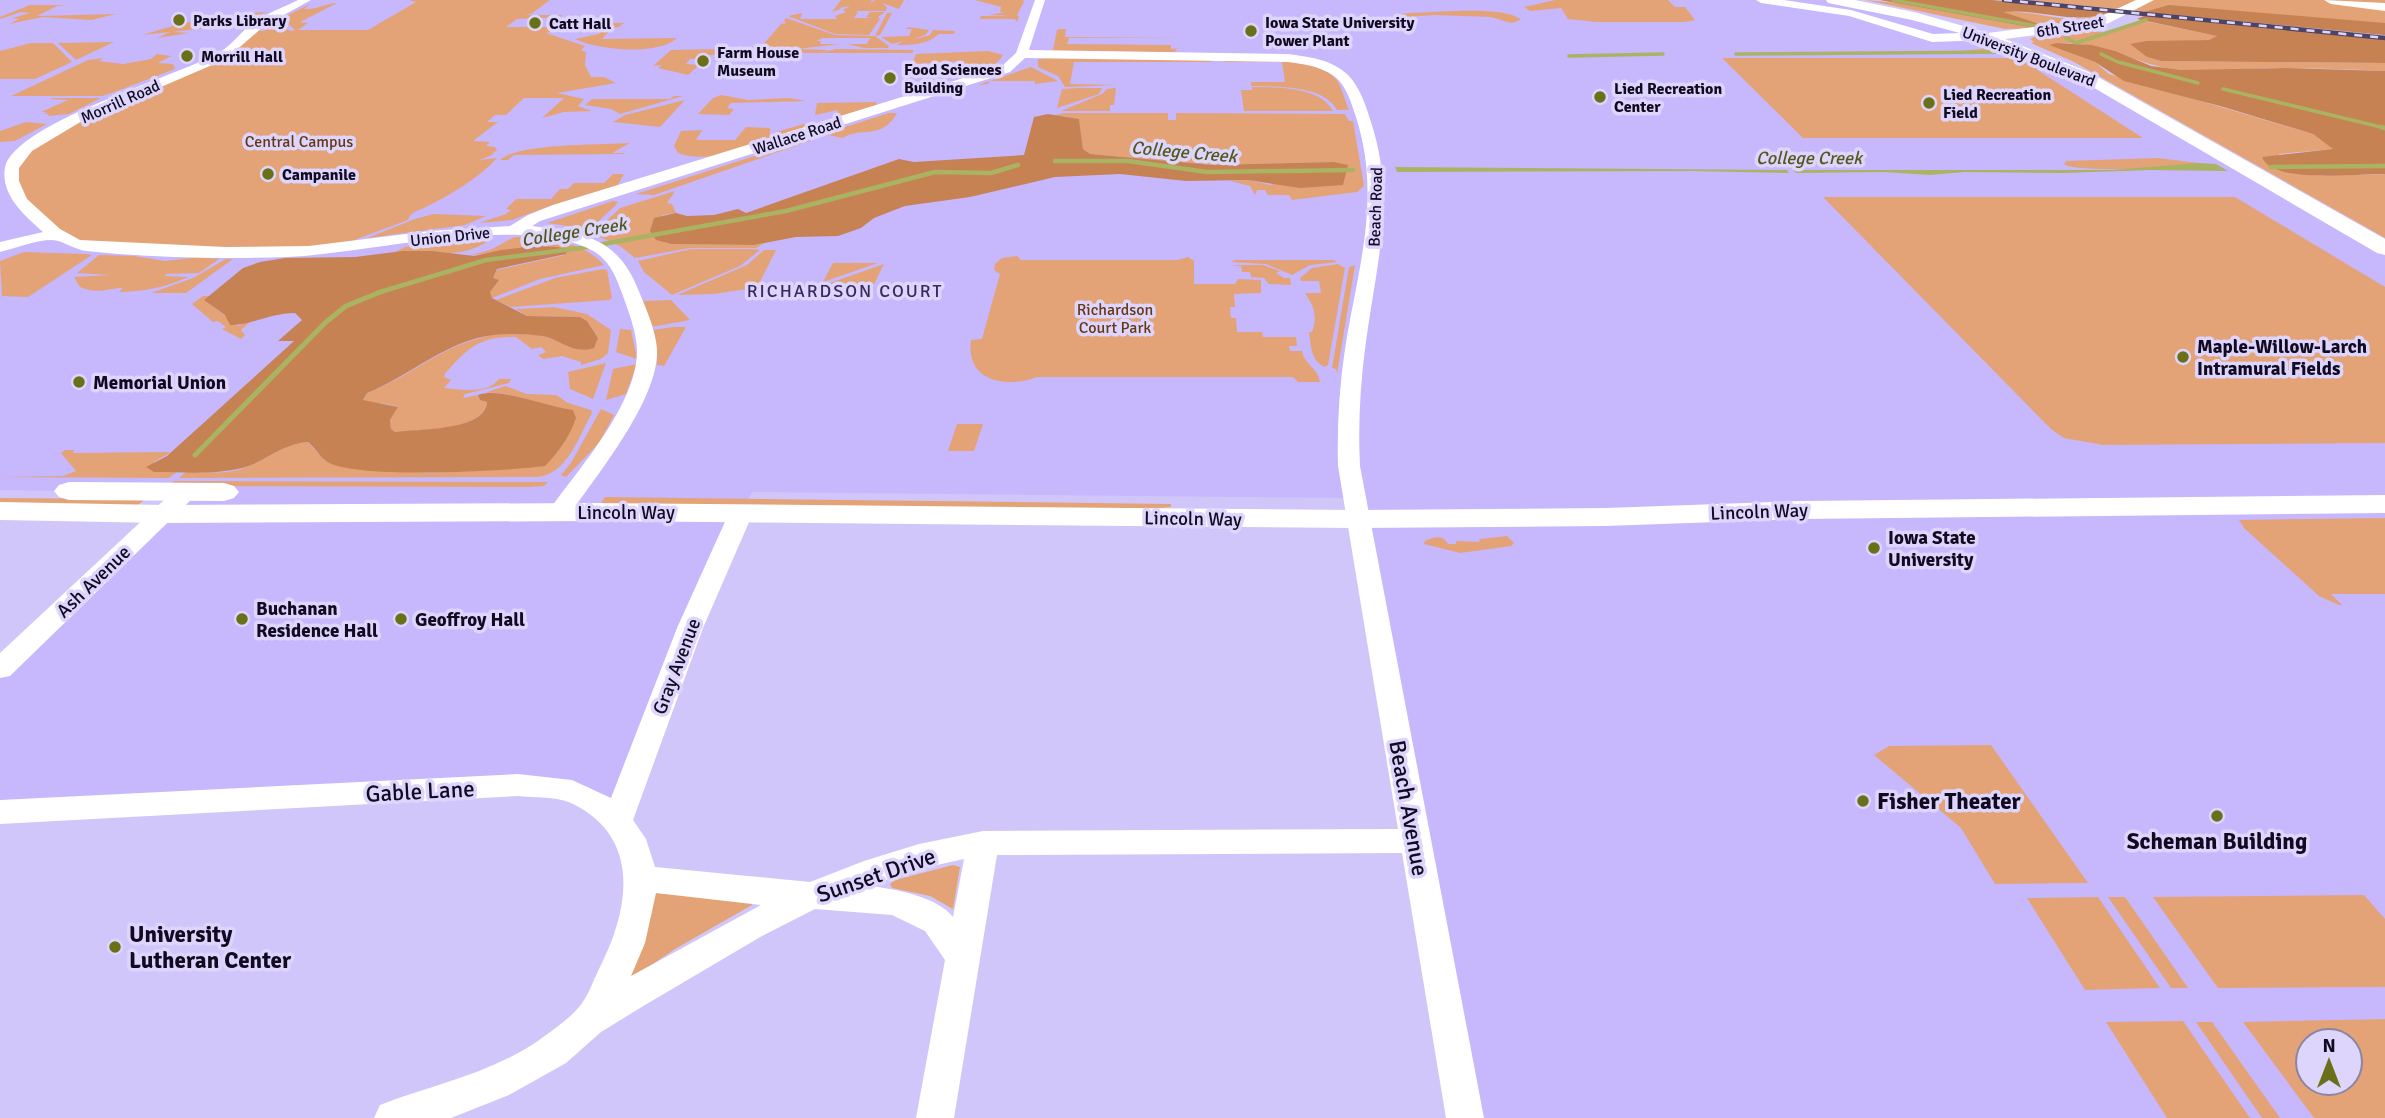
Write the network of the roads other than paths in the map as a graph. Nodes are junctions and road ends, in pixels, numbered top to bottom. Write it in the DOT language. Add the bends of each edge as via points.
graph roads {
  1 [pos="306,0"];
  2 [pos="1040,0"];
  3 [pos="1761,0"];
  4 [pos="1833,0"];
  5 [pos="1857,0"];
  6 [pos="2147,0"];
  7 [pos="2331,0"];
  8 [pos="2385,7"];
  9 [pos="2044,31"];
  10 [pos="1989,33"];
  11 [pos="1023,54"];
  12 [pos="516,229"];
  13 [pos="56,234"];
  14 [pos="2385,246"];
  15 [pos="0,247"];
  16 [pos="2385,489"];
  17 [pos="0,491"];
  18 [pos="187,492"];
  19 [pos="566,502"];
  20 [pos="2385,504"];
  21 [pos="1355,509"];
  22 [pos="0,511"];
  23 [pos="741,513"];
  24 [pos="163,514"];
  25 [pos="0,669"];
  26 [pos="0,812"];
  27 [pos="618,822"];
  28 [pos="1415,841"];
  29 [pos="983,843"];
  30 [pos="642,878"];
  31 [pos="813,896"];
  32 [pos="963,957"];
  33 [pos="591,1018"];
  34 [pos="393,1118"];
  35 [pos="935,1118"];
  36 [pos="1465,1118"];
  1 -- 13 [label="street, Morrill Road" via="260,24 222,56 104,106 19,154 11,172 14,188 23,206"];
  2 -- 11 [label="street"];
  3 -- 10 [label="street" via="1851,13 1932,38"];
  4 -- 10 [label="main road, University Boulevard"];
  5 -- 10 [label="main road, University Boulevard"];
  6 -- 9 [label="main road, 6th Street" via="2098,23"];
  7 -- 8 [label="main road"];
  9 -- 10 [label="main road, 6th Street"];
  9 -- 10 [label="main road"];
  10 -- 14 [label="main road, University Boulevard" via="2102,84"];
  11 -- 12 [label="street, Wallace Road" via="999,71 559,208"];
  11 -- 21 [label="street, Beach Road" via="1274,57 1322,65 1344,78 1370,133 1379,177 1376,233 1350,394 1348,452"];
  12 -- 13 [label="street, Union Drive" via="272,251 85,246 69,244"];
  12 -- 19 [label="street, Union Drive" via="583,240 606,250 620,263 644,337 647,364 631,405"];
  13 -- 15 [label="street"];
  16 -- 21 [label="main road, Lincoln Way"];
  17 -- 18 [label="main road, Lincoln Way"];
  18 -- 19 [label="main road, Lincoln Way"];
  18 -- 24 [label="street, Ash Avenue"];
  19 -- 21 [label="main road, Lincoln Way"];
  19 -- 23 [label="main road, Lincoln Way"];
  19 -- 24 [label="main road, Lincoln Way"];
  20 -- 21 [label="main road, Lincoln Way" via="1802,510 1605,517"];
  21 -- 23 [label="main road, Lincoln Way"];
  21 -- 28 [label="street, Beach Avenue"];
  22 -- 24 [label="main road, Lincoln Way"];
  23 -- 27 [label="street, Gray Avenue" via="690,628"];
  24 -- 25 [label="street, Ash Avenue"];
  26 -- 27 [label="street, Gable Lane" via="518,785 568,790 600,806"];
  27 -- 30 [label="street, Gable Lane" via="629,837"];
  28 -- 29 [label="street, Sunset Drive"];
  28 -- 36 [label="street, Beach Avenue"];
  29 -- 31 [label="street, Sunset Drive" via="875,870"];
  29 -- 32 [label="street"];
  30 -- 31 [label="street"];
  30 -- 33 [label="street, Gable Lane" via="638,915 625,955"];
  31 -- 32 [label="street" via="896,902 937,921"];
  31 -- 33 [label="street, Sunset Drive" via="727,938"];
  32 -- 35 [label="street"];
  33 -- 34 [label="street, Sunset Drive" via="557,1049 514,1076 461,1099"];
}
